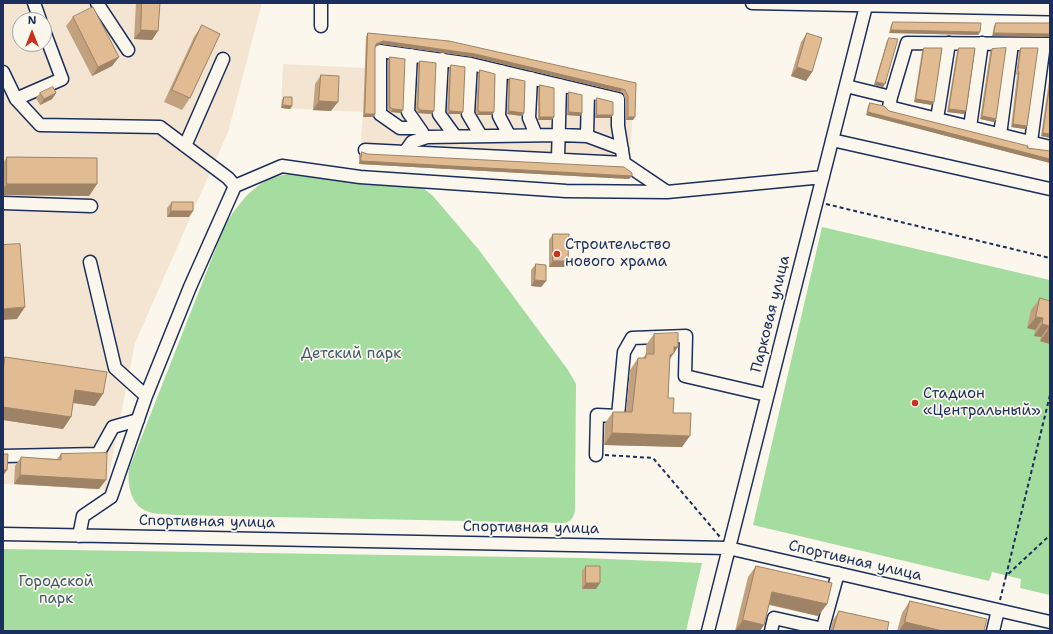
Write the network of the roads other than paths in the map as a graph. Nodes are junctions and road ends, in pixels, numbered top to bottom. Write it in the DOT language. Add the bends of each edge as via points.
graph roads {
  1 [pos="97,3"];
  2 [pos="321,3"];
  3 [pos="752,3"];
  4 [pos="764,3"];
  5 [pos="964,5"];
  6 [pos="866,6"];
  7 [pos="1050,9"];
  8 [pos="321,26"];
  9 [pos="949,43"];
  10 [pos="982,43"];
  11 [pos="1012,44"];
  12 [pos="1047,44"];
  13 [pos="128,50"];
  14 [pos="52,52"];
  15 [pos="411,55"];
  16 [pos="223,59"];
  17 [pos="442,59"];
  18 [pos="471,64"];
  19 [pos="501,71"];
  20 [pos="3,72"];
  21 [pos="531,78"];
  22 [pos="560,85"];
  23 [pos="846,86"];
  24 [pos="588,92"];
  25 [pos="891,97"];
  26 [pos="16,99"];
  27 [pos="936,119"];
  28 [pos="970,127"];
  29 [pos="423,132"];
  30 [pos="559,134"];
  31 [pos="1000,134"];
  32 [pos="509,135"];
  33 [pos="536,135"];
  34 [pos="456,136"];
  35 [pos="481,136"];
  36 [pos="587,136"];
  37 [pos="832,140"];
  38 [pos="1031,142"];
  39 [pos="185,146"];
  40 [pos="1050,147"];
  41 [pos="622,149"];
  42 [pos="365,150"];
  43 [pos="405,152"];
  44 [pos="558,159"];
  45 [pos="624,162"];
  46 [pos="823,177"];
  47 [pos="235,186"];
  48 [pos="1050,189"];
  49 [pos="667,192"];
  50 [pos="3,203"];
  51 [pos="91,206"];
  52 [pos="90,262"];
  53 [pos="146,396"];
  54 [pos="767,396"];
  55 [pos="138,420"];
  56 [pos="596,454"];
  57 [pos="3,456"];
  58 [pos="3,534"];
  59 [pos="79,536"];
  60 [pos="728,548"];
  61 [pos="838,573"];
  62 [pos="998,610"];
  63 [pos="1050,622"];
  64 [pos="823,630"];
  65 [pos="708,631"];
  66 [pos="771,631"];
  67 [pos="993,631"];
  1 -- 13 [label="street"];
  2 -- 8 [label="street"];
  3 -- 4 [label="street"];
  4 -- 6 [label="street"];
  5 -- 6 [label="street"];
  5 -- 7 [label="street"];
  6 -- 23 [label="street, Парковая улица"];
  9 -- 10 [label="street"];
  9 -- 25 [label="street" via="907,43"];
  9 -- 27 [label="street"];
  10 -- 11 [label="street"];
  10 -- 28 [label="street"];
  11 -- 12 [label="street"];
  11 -- 31 [label="street"];
  12 -- 38 [label="street"];
  14 -- 26 [label="street" via="62,79"];
  15 -- 17 [label="street"];
  15 -- 29 [label="street" via="408,112"];
  15 -- 29 [label="street" via="380,51 380,114 400,128"];
  16 -- 39 [label="street"];
  17 -- 18 [label="street"];
  17 -- 34 [label="street" via="439,114"];
  18 -- 19 [label="street"];
  18 -- 35 [label="street" via="468,114"];
  19 -- 21 [label="street"];
  19 -- 32 [label="street" via="499,116"];
  20 -- 26 [label="street"];
  21 -- 22 [label="street"];
  21 -- 33 [label="street" via="529,118"];
  22 -- 24 [label="street"];
  22 -- 30 [label="street"];
  23 -- 25 [label="street"];
  23 -- 37 [label="street, Парковая улица"];
  24 -- 36 [label="street"];
  24 -- 41 [label="street" via="618,99 618,126"];
  25 -- 27 [label="street" via="889,107"];
  26 -- 39 [label="street" via="40,125 160,126"];
  27 -- 28 [label="street"];
  28 -- 31 [label="street"];
  29 -- 34 [label="street"];
  29 -- 43 [label="street"];
  30 -- 33 [label="street"];
  30 -- 36 [label="street"];
  30 -- 44 [label="street"];
  31 -- 38 [label="street"];
  32 -- 33 [label="street"];
  32 -- 35 [label="street"];
  34 -- 35 [label="street"];
  36 -- 41 [label="street"];
  37 -- 46 [label="street, Парковая улица"];
  37 -- 48 [label="street"];
  38 -- 40 [label="street"];
  39 -- 47 [label="street"];
  41 -- 45 [label="street"];
  42 -- 43 [label="street"];
  43 -- 44 [label="street"];
  44 -- 45 [label="street"];
  45 -- 49 [label="street"];
  46 -- 49 [label="street"];
  46 -- 54 [label="street, Парковая улица"];
  47 -- 49 [label="street" via="282,166 360,177 558,190"];
  47 -- 53 [label="street" via="190,287"];
  50 -- 51 [label="street"];
  52 -- 53 [label="street" via="114,368"];
  53 -- 55 [label="street"];
  54 -- 56 [label="street" via="685,376 686,336 632,338 624,352 618,416 597,415"];
  54 -- 60 [label="street, Парковая улица"];
  55 -- 57 [label="street" via="113,427 98,454"];
  55 -- 59 [label="street" via="110,497 83,516"];
  58 -- 59 [label="street, Спортивная улица"];
  59 -- 60 [label="street, Спортивная улица"];
  60 -- 61 [label="street, Спортивная улица"];
  60 -- 65 [label="street, Парковая улица"];
  61 -- 62 [label="street, Спортивная улица"];
  61 -- 64 [label="street"];
  62 -- 63 [label="street, Спортивная улица"];
  62 -- 67 [label="street"];
  64 -- 66 [label="street" via="774,618"];
}
